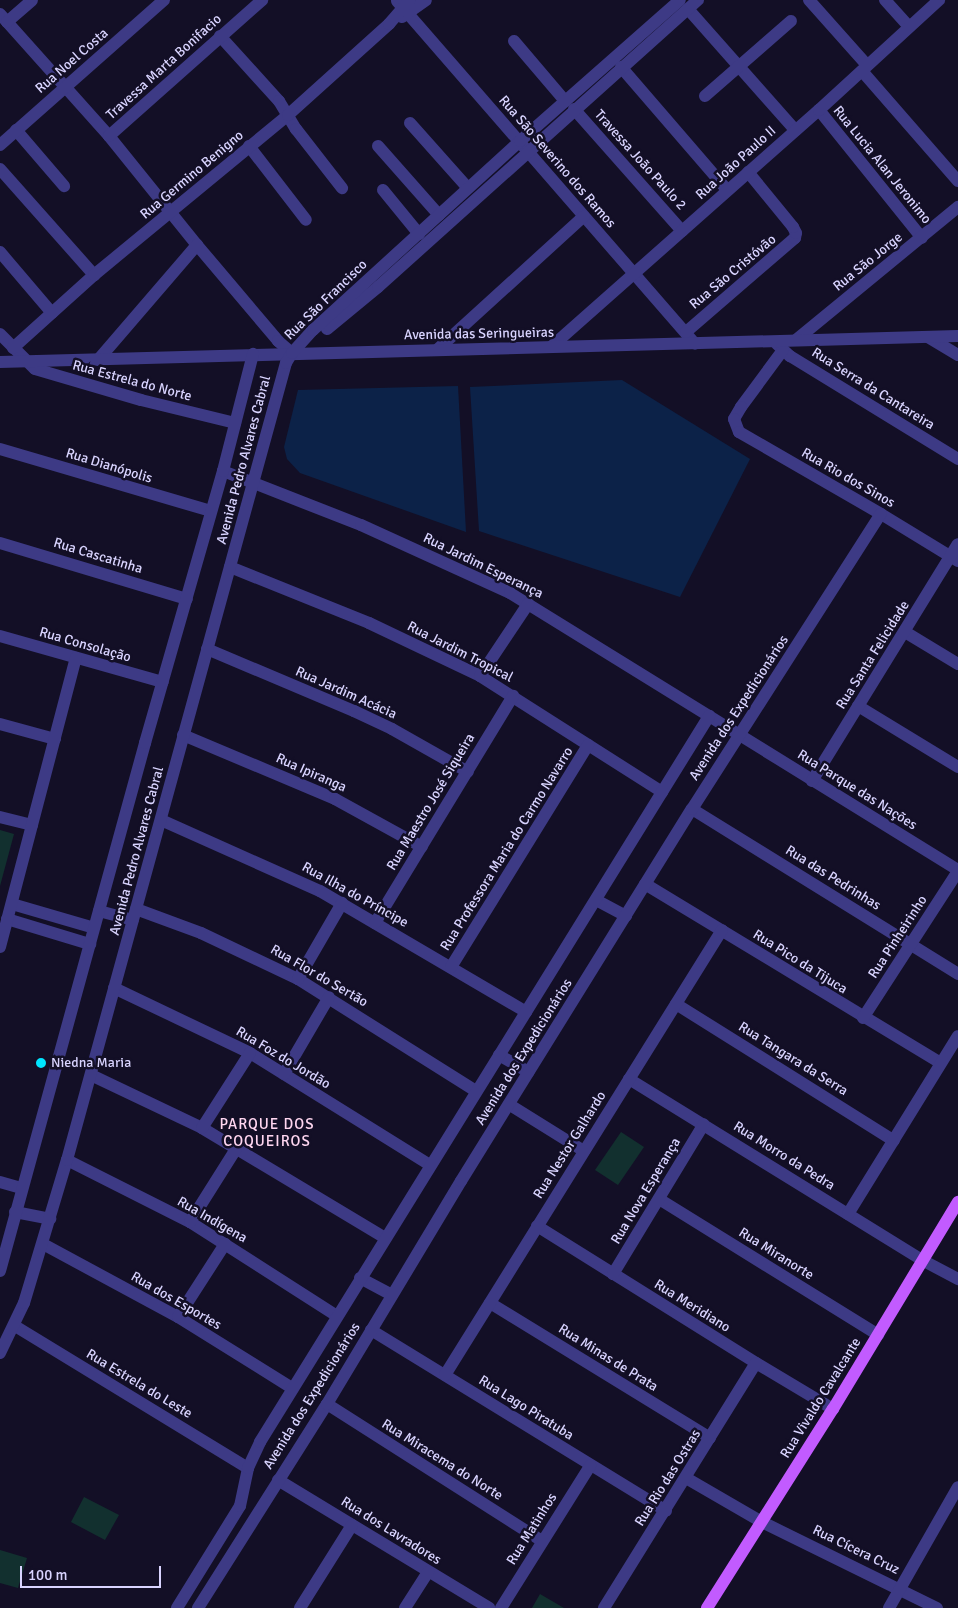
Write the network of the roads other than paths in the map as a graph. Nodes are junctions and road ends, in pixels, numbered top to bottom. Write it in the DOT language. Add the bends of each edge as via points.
graph roads {
  1 [pos="32,0"];
  2 [pos="164,0"];
  3 [pos="262,0"];
  4 [pos="426,0"];
  5 [pos="698,0"];
  6 [pos="809,0"];
  7 [pos="885,0"];
  8 [pos="939,0"];
  9 [pos="404,5"];
  10 [pos="684,5"];
  11 [pos="3,18"];
  12 [pos="791,20"];
  13 [pos="909,27"];
  14 [pos="220,36"];
  15 [pos="514,41"];
  16 [pos="739,65"];
  17 [pos="622,68"];
  18 [pos="864,68"];
  19 [pos="65,87"];
  20 [pos="705,96"];
  21 [pos="570,105"];
  22 [pos="819,110"];
  23 [pos="288,115"];
  24 [pos="410,123"];
  25 [pos="16,130"];
  26 [pos="796,130"];
  27 [pos="109,136"];
  28 [pos="1,141"];
  29 [pos="249,146"];
  30 [pos="378,146"];
  31 [pos="524,146"];
  32 [pos="0,169"];
  33 [pos="748,172"];
  34 [pos="958,181"];
  35 [pos="64,186"];
  36 [pos="342,188"];
  37 [pos="468,188"];
  38 [pos="383,190"];
  39 [pos="727,190"];
  40 [pos="958,206"];
  41 [pos="171,212"];
  42 [pos="439,216"];
  43 [pos="584,216"];
  44 [pos="306,220"];
  45 [pos="682,232"];
  46 [pos="419,234"];
  47 [pos="922,238"];
  48 [pos="197,245"];
  49 [pos="0,252"];
  50 [pos="634,273"];
  51 [pos="94,275"];
  52 [pos="52,313"];
  53 [pos="686,332"];
  54 [pos="0,334"];
  55 [pos="927,336"];
  56 [pos="958,336"];
  57 [pos="796,340"];
  58 [pos="695,344"];
  59 [pos="779,346"];
  60 [pos="552,347"];
  61 [pos="13,348"];
  62 [pos="438,349"];
  63 [pos="292,353"];
  64 [pos="253,354"];
  65 [pos="958,355"];
  66 [pos="98,360"];
  67 [pos="0,362"];
  68 [pos="25,362"];
  69 [pos="235,423"];
  70 [pos="0,449"];
  71 [pos="958,459"];
  72 [pos="222,471"];
  73 [pos="253,482"];
  74 [pos="210,511"];
  75 [pos="881,514"];
  76 [pos="0,542"];
  77 [pos="958,544"];
  78 [pos="954,559"];
  79 [pos="230,567"];
  80 [pos="186,599"];
  81 [pos="528,604"];
  82 [pos="905,632"];
  83 [pos="0,636"];
  84 [pos="207,649"];
  85 [pos="76,658"];
  86 [pos="958,664"];
  87 [pos="480,676"];
  88 [pos="163,682"];
  89 [pos="513,696"];
  90 [pos="858,706"];
  91 [pos="709,716"];
  92 [pos="0,724"];
  93 [pos="740,735"];
  94 [pos="183,736"];
  95 [pos="55,739"];
  96 [pos="588,745"];
  97 [pos="958,767"];
  98 [pos="468,772"];
  99 [pos="812,781"];
  100 [pos="662,792"];
  101 [pos="692,809"];
  102 [pos="0,817"];
  103 [pos="162,820"];
  104 [pos="32,825"];
  105 [pos="422,847"];
  106 [pos="958,871"];
  107 [pos="645,884"];
  108 [pos="596,900"];
  109 [pos="342,903"];
  110 [pos="12,904"];
  111 [pos="99,912"];
  112 [pos="134,915"];
  113 [pos="626,916"];
  114 [pos="7,919"];
  115 [pos="375,923"];
  116 [pos="94,928"];
  117 [pos="722,930"];
  118 [pos="90,944"];
  119 [pos="911,944"];
  120 [pos="0,946"];
  121 [pos="451,968"];
  122 [pos="958,974"];
  123 [pos="298,978"];
  124 [pos="114,988"];
  125 [pos="329,997"];
  126 [pos="676,1004"];
  127 [pos="526,1012"];
  128 [pos="863,1018"];
  129 [pos="958,1036"];
  130 [pos="250,1053"];
  131 [pos="499,1056"];
  132 [pos="940,1063"];
  133 [pos="528,1072"];
  134 [pos="284,1074"];
  135 [pos="91,1076"];
  136 [pos="629,1079"];
  137 [pos="476,1091"];
  138 [pos="510,1105"];
  139 [pos="704,1124"];
  140 [pos="202,1128"];
  141 [pos="894,1140"];
  142 [pos="236,1149"];
  143 [pos="584,1151"];
  144 [pos="67,1160"];
  145 [pos="430,1166"];
  146 [pos="0,1182"];
  147 [pos="21,1188"];
  148 [pos="659,1199"];
  149 [pos="958,1202"];
  150 [pos="15,1212"];
  151 [pos="848,1214"];
  152 [pos="50,1219"];
  153 [pos="190,1222"];
  154 [pos="537,1226"];
  155 [pos="385,1238"];
  156 [pos="42,1244"];
  157 [pos="225,1244"];
  158 [pos="922,1260"];
  159 [pos="0,1271"];
  160 [pos="613,1274"];
  161 [pos="360,1278"];
  162 [pos="958,1279"];
  163 [pos="392,1295"];
  164 [pos="490,1303"];
  165 [pos="337,1316"];
  166 [pos="178,1317"];
  167 [pos="15,1326"];
  168 [pos="371,1330"];
  169 [pos="878,1335"];
  170 [pos="0,1353"];
  171 [pos="756,1363"];
  172 [pos="445,1375"];
  173 [pos="292,1388"];
  174 [pos="326,1404"];
  175 [pos="833,1409"];
  176 [pos="710,1438"];
  177 [pos="590,1466"];
  178 [pos="248,1468"];
  179 [pos="686,1478"];
  180 [pos="278,1480"];
  181 [pos="958,1487"];
  182 [pos="952,1509"];
  183 [pos="666,1511"];
  184 [pos="762,1522"];
  185 [pos="352,1525"];
  186 [pos="542,1540"];
  187 [pos="428,1572"];
  188 [pos="900,1588"];
  189 [pos="177,1608"];
  190 [pos="198,1608"];
  191 [pos="300,1608"];
  192 [pos="405,1608"];
  193 [pos="489,1608"];
  194 [pos="501,1608"];
  195 [pos="604,1608"];
  196 [pos="707,1608"];
  197 [pos="889,1608"];
  198 [pos="936,1608"];
  1 -- 11 [label="street"];
  2 -- 19 [label="street, Rua Noel Costa"];
  3 -- 14 [label="street, Travessa Marta Bonifacio"];
  4 -- 9 [label="street, Rua Germino Benigno"];
  5 -- 10 [label="street, Rua São Francisco"];
  6 -- 18 [label="street"];
  7 -- 13 [label="street"];
  8 -- 13 [label="street, Rua João Paulo II"];
  9 -- 23 [label="street, Rua Germino Benigno" via="389,24"];
  9 -- 31 [label="street, Rua São Severino dos Ramos"];
  10 -- 16 [label="street"];
  10 -- 17 [label="street, Rua São Francisco"];
  10 -- 21 [label="street, Rua São Francisco"];
  11 -- 19 [label="street"];
  12 -- 16 [label="street"];
  13 -- 18 [label="street, Rua João Paulo II"];
  14 -- 23 [label="street"];
  14 -- 27 [label="street, Travessa Marta Bonifacio"];
  15 -- 21 [label="street, Travessa João Paulo 2"];
  16 -- 20 [label="street"];
  16 -- 26 [label="street"];
  17 -- 21 [label="street, Rua São Francisco"];
  17 -- 39 [label="street"];
  18 -- 22 [label="street, Rua João Paulo II"];
  18 -- 34 [label="street"];
  19 -- 25 [label="street, Rua Noel Costa"];
  19 -- 27 [label="street"];
  21 -- 31 [label="street, Rua São Francisco"];
  21 -- 45 [label="street, Travessa João Paulo 2"];
  22 -- 26 [label="street, Rua João Paulo II"];
  22 -- 47 [label="street, Rua Lucia Alan Jeronimo"];
  23 -- 29 [label="street, Rua Germino Benigno"];
  23 -- 36 [label="street"];
  24 -- 37 [label="street"];
  25 -- 28 [label="street, Rua Noel Costa"];
  25 -- 35 [label="street"];
  26 -- 33 [label="street, Rua João Paulo II"];
  27 -- 41 [label="street"];
  29 -- 41 [label="street, Rua Germino Benigno"];
  29 -- 44 [label="street"];
  30 -- 42 [label="street"];
  31 -- 37 [label="street, Rua São Francisco"];
  31 -- 43 [label="street, Rua São Severino dos Ramos"];
  31 -- 63 [label="street, Rua São Francisco" via="378,287"];
  32 -- 51 [label="street"];
  33 -- 39 [label="street, Rua João Paulo II"];
  33 -- 53 [label="street, Rua São Cristóvão" via="796,233 795,238"];
  37 -- 42 [label="street, Rua São Francisco"];
  38 -- 46 [label="street"];
  39 -- 45 [label="street, Rua João Paulo II"];
  40 -- 47 [label="street, Rua São Jorge"];
  41 -- 48 [label="street"];
  41 -- 51 [label="street, Rua Germino Benigno"];
  42 -- 46 [label="street, Rua São Francisco"];
  43 -- 50 [label="street, Rua São Severino dos Ramos"];
  43 -- 62 [label="street"];
  45 -- 50 [label="street, Rua João Paulo II"];
  46 -- 63 [label="street, Rua São Francisco"];
  47 -- 57 [label="street, Rua São Jorge"];
  48 -- 63 [label="street" via="278,342"];
  48 -- 66 [label="street"];
  49 -- 52 [label="street"];
  50 -- 53 [label="street, Rua São Severino dos Ramos"];
  50 -- 60 [label="street, Rua João Paulo II"];
  51 -- 52 [label="street, Rua Germino Benigno"];
  52 -- 61 [label="street, Rua Germino Benigno"];
  53 -- 58 [label="street, Rua São Severino dos Ramos"];
  54 -- 61 [label="street"];
  55 -- 56 [label="street, Avenida das Seringueiras"];
  55 -- 57 [label="street, Avenida das Seringueiras"];
  55 -- 65 [label="street"];
  57 -- 59 [label="street, Avenida das Seringueiras"];
  58 -- 59 [label="street, Avenida das Seringueiras"];
  58 -- 60 [label="street, Avenida das Seringueiras"];
  59 -- 71 [label="street, Rua Serra da Cantareira"];
  59 -- 75 [label="street, Rua Rio dos Sinos" via="741,407 734,423 738,432"];
  60 -- 62 [label="street, Avenida das Seringueiras"];
  61 -- 68 [label="street"];
  62 -- 63 [label="street, Avenida das Seringueiras"];
  63 -- 64 [label="street, Avenida das Seringueiras"];
  63 -- 73 [label="street, Avenida Pedro Alvares Cabral" via="281,378"];
  64 -- 66 [label="street, Avenida das Seringueiras"];
  64 -- 69 [label="street, Avenida Pedro Alvares Cabral"];
  66 -- 68 [label="street, Avenida das Seringueiras"];
  67 -- 68 [label="street, Avenida das Seringueiras"];
  68 -- 69 [label="street, Rua Estrela do Norte" via="60,378"];
  69 -- 72 [label="street, Avenida Pedro Alvares Cabral"];
  70 -- 74 [label="street, Rua Dianópolis"];
  72 -- 73 [label="street, Rua Jardim Esperança"];
  72 -- 74 [label="street, Avenida Pedro Alvares Cabral"];
  73 -- 79 [label="street, Avenida Pedro Alvares Cabral"];
  73 -- 81 [label="street, Rua Jardim Esperança" via="437,558"];
  74 -- 80 [label="street, Avenida Pedro Alvares Cabral"];
  75 -- 78 [label="street, Rua Rio dos Sinos"];
  75 -- 93 [label="street, Avenida dos Expedicionários"];
  76 -- 80 [label="street, Rua Cascatinha"];
  77 -- 78 [label="street, Rua Santa Felicidade"];
  78 -- 82 [label="street, Rua Santa Felicidade"];
  79 -- 84 [label="street, Avenida Pedro Alvares Cabral"];
  79 -- 87 [label="street, Rua Jardim Tropical" via="369,623"];
  80 -- 88 [label="street, Avenida Pedro Alvares Cabral"];
  81 -- 87 [label="street"];
  81 -- 91 [label="street, Rua Jardim Esperança"];
  82 -- 86 [label="street"];
  82 -- 90 [label="street, Rua Santa Felicidade"];
  83 -- 85 [label="street, Rua Consolação"];
  84 -- 94 [label="street, Avenida Pedro Alvares Cabral"];
  84 -- 98 [label="street, Rua Jardim Acácia" via="354,711"];
  85 -- 88 [label="street, Rua Consolação"];
  85 -- 95 [label="street"];
  87 -- 89 [label="street, Rua Jardim Tropical"];
  88 -- 111 [label="street, Avenida Pedro Alvares Cabral"];
  89 -- 96 [label="street, Rua Jardim Tropical"];
  89 -- 98 [label="street, Rua Maestro José Siqueira"];
  90 -- 97 [label="street"];
  90 -- 99 [label="street, Rua Santa Felicidade"];
  91 -- 93 [label="street, Rua Jardim Esperança"];
  91 -- 100 [label="street, Avenida dos Expedicionários"];
  92 -- 95 [label="street"];
  93 -- 99 [label="street, Rua Parque das Nações"];
  93 -- 101 [label="street, Avenida dos Expedicionários"];
  94 -- 103 [label="street, Avenida Pedro Alvares Cabral"];
  94 -- 105 [label="street, Rua Ipiranga" via="335,799"];
  95 -- 104 [label="street"];
  96 -- 100 [label="street, Rua Jardim Tropical"];
  96 -- 121 [label="street, Rua Professora Maria do Carmo Navarro"];
  98 -- 105 [label="street, Rua Maestro José Siqueira"];
  99 -- 106 [label="street, Rua Parque das Nações"];
  100 -- 108 [label="street, Avenida dos Expedicionários"];
  101 -- 107 [label="street, Avenida dos Expedicionários"];
  101 -- 119 [label="street, Rua das Pedrinhas"];
  102 -- 104 [label="street"];
  103 -- 109 [label="street, Rua Ilha do Príncipe" via="279,871"];
  103 -- 112 [label="street, Avenida Pedro Alvares Cabral"];
  104 -- 110 [label="street"];
  105 -- 115 [label="street, Rua Maestro José Siqueira"];
  106 -- 119 [label="street, Rua Pinheirinho"];
  107 -- 113 [label="street, Avenida dos Expedicionários"];
  107 -- 117 [label="street, Rua Pico da Tijuca"];
  108 -- 113 [label="street"];
  108 -- 127 [label="street, Avenida dos Expedicionários"];
  109 -- 115 [label="street, Rua Ilha do Príncipe"];
  109 -- 123 [label="street"];
  110 -- 114 [label="street"];
  110 -- 116 [label="street"];
  111 -- 112 [label="street, Rua Flor do Sertão"];
  111 -- 116 [label="street, Avenida Pedro Alvares Cabral"];
  112 -- 123 [label="street, Rua Flor do Sertão" via="201,933"];
  112 -- 124 [label="street, Avenida Pedro Alvares Cabral"];
  113 -- 133 [label="street, Avenida dos Expedicionários"];
  114 -- 118 [label="street"];
  114 -- 120 [label="street"];
  115 -- 121 [label="street, Rua Ilha do Príncipe"];
  116 -- 118 [label="street, Avenida Pedro Alvares Cabral"];
  117 -- 126 [label="street, Rua Nestor Galhardo"];
  117 -- 128 [label="street, Rua Pico da Tijuca"];
  118 -- 147 [label="street, Avenida Pedro Alvares Cabral"];
  119 -- 122 [label="street, Rua das Pedrinhas"];
  119 -- 128 [label="street, Rua Pinheirinho"];
  121 -- 127 [label="street, Rua Ilha do Príncipe"];
  123 -- 125 [label="street, Rua Flor do Sertão"];
  124 -- 130 [label="street, Rua Foz do Jordão"];
  124 -- 135 [label="street, Avenida Pedro Alvares Cabral"];
  125 -- 134 [label="street"];
  125 -- 137 [label="street, Rua Flor do Sertão"];
  126 -- 136 [label="street, Rua Nestor Galhardo"];
  126 -- 141 [label="street, Rua Tangara da Serra"];
  127 -- 131 [label="street, Avenida dos Expedicionários"];
  128 -- 132 [label="street, Rua Pico da Tijuca"];
  129 -- 132 [label="street"];
  130 -- 134 [label="street, Rua Foz do Jordão"];
  130 -- 140 [label="street"];
  131 -- 133 [label="street"];
  131 -- 137 [label="street, Avenida dos Expedicionários"];
  132 -- 141 [label="street"];
  133 -- 138 [label="street, Avenida dos Expedicionários"];
  134 -- 145 [label="street, Rua Foz do Jordão"];
  135 -- 140 [label="street"];
  135 -- 144 [label="street, Avenida Pedro Alvares Cabral"];
  136 -- 139 [label="street, Rua Morro da Pedra"];
  136 -- 143 [label="street, Rua Nestor Galhardo"];
  137 -- 145 [label="street, Avenida dos Expedicionários"];
  138 -- 143 [label="street"];
  138 -- 163 [label="street, Avenida dos Expedicionários"];
  139 -- 148 [label="street, Rua Nova Esperança"];
  139 -- 151 [label="street, Rua Morro da Pedra"];
  140 -- 142 [label="street"];
  141 -- 151 [label="street"];
  142 -- 153 [label="street"];
  142 -- 155 [label="street"];
  143 -- 154 [label="street, Rua Nestor Galhardo"];
  144 -- 152 [label="street, Avenida Pedro Alvares Cabral"];
  144 -- 153 [label="street, Rua Indígena"];
  145 -- 155 [label="street, Avenida dos Expedicionários"];
  146 -- 147 [label="street"];
  147 -- 150 [label="street, Avenida Pedro Alvares Cabral"];
  148 -- 160 [label="street, Rua Nova Esperança"];
  148 -- 169 [label="street, Rua Miranorte"];
  149 -- 158 [label="main road, Rua Vivaldo Cavalcante"];
  150 -- 152 [label="street"];
  150 -- 159 [label="street, Avenida Pedro Alvares Cabral"];
  151 -- 158 [label="street, Rua Morro da Pedra"];
  152 -- 156 [label="street, Avenida Pedro Alvares Cabral"];
  153 -- 157 [label="street, Rua Indígena"];
  154 -- 160 [label="street, Rua Meridiano"];
  154 -- 164 [label="street, Rua Nestor Galhardo"];
  155 -- 161 [label="street, Avenida dos Expedicionários"];
  156 -- 166 [label="street, Rua dos Esportes"];
  156 -- 167 [label="street, Avenida Pedro Alvares Cabral"];
  157 -- 165 [label="street, Rua Indígena"];
  157 -- 166 [label="street"];
  158 -- 162 [label="street, Rua Morro da Pedra"];
  158 -- 169 [label="main road, Rua Vivaldo Cavalcante"];
  160 -- 171 [label="street, Rua Meridiano"];
  161 -- 163 [label="street"];
  161 -- 165 [label="street, Avenida dos Expedicionários"];
  163 -- 168 [label="street, Avenida dos Expedicionários"];
  164 -- 172 [label="street, Rua Nestor Galhardo"];
  164 -- 176 [label="street, Rua Minas de Prata"];
  165 -- 173 [label="street, Avenida dos Expedicionários"];
  166 -- 173 [label="street, Rua dos Esportes"];
  167 -- 170 [label="street, Avenida Pedro Alvares Cabral"];
  167 -- 178 [label="street, Rua Estrela do Leste"];
  168 -- 172 [label="street, Rua Lago Piratuba"];
  168 -- 174 [label="street, Avenida dos Expedicionários"];
  169 -- 175 [label="main road, Rua Vivaldo Cavalcante"];
  171 -- 175 [label="street, Rua Meridiano"];
  171 -- 176 [label="street, Rua Rio das Ostras"];
  172 -- 177 [label="street, Rua Lago Piratuba"];
  173 -- 178 [label="street, Avenida dos Expedicionários"];
  174 -- 180 [label="street, Avenida dos Expedicionários"];
  174 -- 186 [label="street, Rua Miracema do Norte"];
  175 -- 184 [label="main road, Rua Vivaldo Cavalcante"];
  176 -- 179 [label="street, Rua Rio das Ostras"];
  177 -- 183 [label="street, Rua Lago Piratuba"];
  177 -- 186 [label="street, Rua Matinhos"];
  178 -- 189 [label="street, Avenida dos Expedicionários" via="240,1506"];
  179 -- 183 [label="street, Rua Rio das Ostras"];
  179 -- 184 [label="street, Rua Cícera Cruz"];
  180 -- 185 [label="street, Rua dos Lavradores"];
  180 -- 190 [label="street, Avenida dos Expedicionários"];
  181 -- 182 [label="street"];
  182 -- 188 [label="street"];
  183 -- 195 [label="street, Rua Rio das Ostras"];
  184 -- 188 [label="street, Rua Cícera Cruz"];
  184 -- 196 [label="main road, Rua Vivaldo Cavalcante"];
  185 -- 187 [label="street, Rua dos Lavradores"];
  185 -- 191 [label="street"];
  186 -- 194 [label="street, Rua Matinhos"];
  187 -- 192 [label="street"];
  187 -- 193 [label="street, Rua dos Lavradores"];
  188 -- 197 [label="street"];
  188 -- 198 [label="street, Rua Cícera Cruz"];
}
